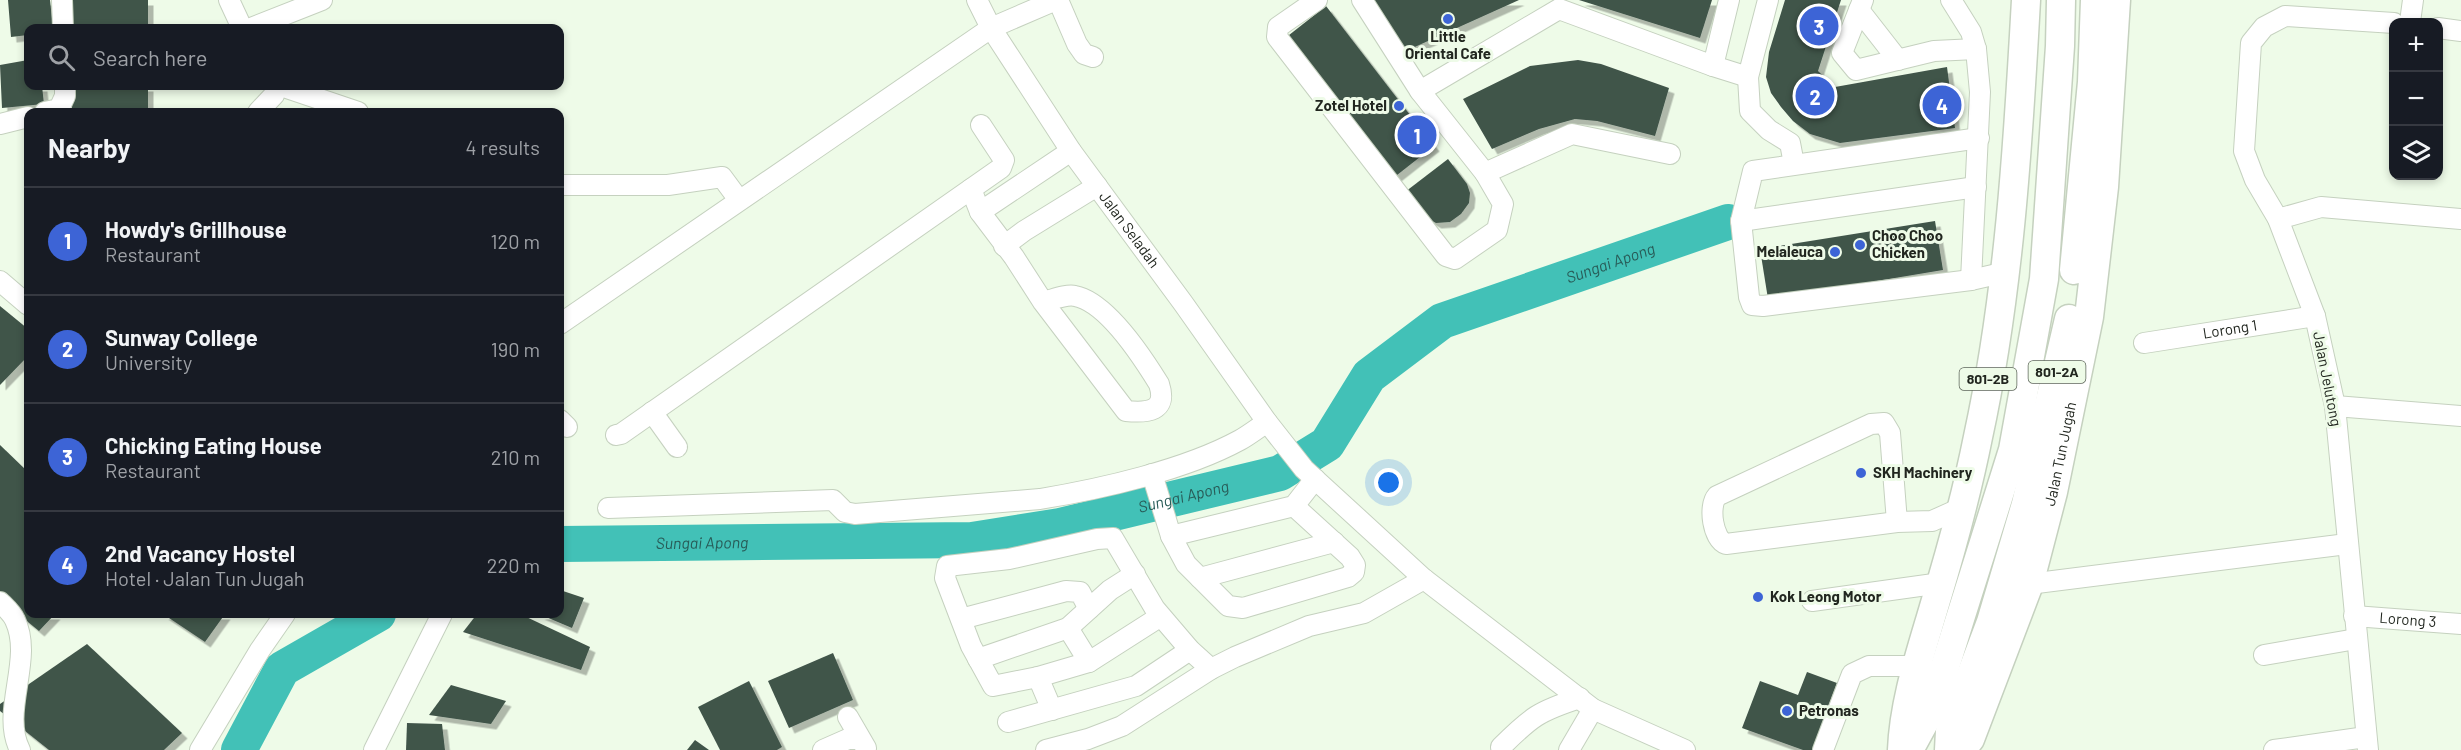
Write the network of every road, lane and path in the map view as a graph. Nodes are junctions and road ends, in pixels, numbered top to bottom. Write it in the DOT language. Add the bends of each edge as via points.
graph roads {
  1 [pos="62,0"];
  2 [pos="229,0"];
  3 [pos="322,0"];
  4 [pos="976,0"];
  5 [pos="1057,0"];
  6 [pos="1317,0"];
  7 [pos="1362,0"];
  8 [pos="1729,0"];
  9 [pos="1768,0"];
  10 [pos="1951,0"];
  11 [pos="2013,0"];
  12 [pos="2026,0"];
  13 [pos="2061,0"];
  14 [pos="2095,0"];
  15 [pos="2116,0"];
  16 [pos="2126,0"];
  17 [pos="2414,0"];
  18 [pos="1558,3"];
  19 [pos="1861,5"];
  20 [pos="2411,18"];
  21 [pos="63,24"];
  22 [pos="240,24"];
  23 [pos="261,24"];
  24 [pos="2389,24"];
  25 [pos="991,28"];
  26 [pos="2115,28"];
  27 [pos="2443,29"];
  28 [pos="2461,31"];
  29 [pos="2023,44"];
  30 [pos="1976,49"];
  31 [pos="1093,57"];
  32 [pos="1898,60"];
  33 [pos="1713,66"];
  34 [pos="1749,77"];
  35 [pos="65,90"];
  36 [pos="277,90"];
  37 [pos="292,90"];
  38 [pos="1420,92"];
  39 [pos="59,108"];
  40 [pos="262,108"];
  41 [pos="346,108"];
  42 [pos="24,118"];
  43 [pos="0,124"];
  44 [pos="981,125"];
  45 [pos="1979,138"];
  46 [pos="1071,151"];
  47 [pos="1671,154"];
  48 [pos="1794,165"];
  49 [pos="1485,172"];
  50 [pos="564,185"];
  51 [pos="1097,186"];
  52 [pos="1976,187"];
  53 [pos="971,189"];
  54 [pos="740,200"];
  55 [pos="980,212"];
  56 [pos="2278,219"];
  57 [pos="2461,219"];
  58 [pos="1741,221"];
  59 [pos="1004,246"];
  60 [pos="2006,272"];
  61 [pos="1971,280"];
  62 [pos="0,281"];
  63 [pos="24,302"];
  64 [pos="1043,302"];
  65 [pos="2315,316"];
  66 [pos="564,321"];
  67 [pos="2144,343"];
  68 [pos="2335,406"];
  69 [pos="652,412"];
  70 [pos="2461,416"];
  71 [pos="1267,422"];
  72 [pos="616,435"];
  73 [pos="677,447"];
  74 [pos="1303,467"];
  75 [pos="1152,474"];
  76 [pos="1294,506"];
  77 [pos="608,508"];
  78 [pos="1961,508"];
  79 [pos="1897,522"];
  80 [pos="1171,536"];
  81 [pos="1334,542"];
  82 [pos="2347,544"];
  83 [pos="1135,573"];
  84 [pos="1200,578"];
  85 [pos="1424,579"];
  86 [pos="1941,583"];
  87 [pos="2029,584"];
  88 [pos="1812,601"];
  89 [pos="0,602"];
  90 [pos="1089,609"];
  91 [pos="1161,616"];
  92 [pos="2354,616"];
  93 [pos="282,618"];
  94 [pos="440,618"];
  95 [pos="961,619"];
  96 [pos="2461,624"];
  97 [pos="1068,628"];
  98 [pos="2356,639"];
  99 [pos="1190,650"];
  100 [pos="2264,655"];
  101 [pos="978,659"];
  102 [pos="1089,662"];
  103 [pos="1917,666"];
  104 [pos="1211,669"];
  105 [pos="1038,677"];
  106 [pos="1586,703"];
  107 [pos="1052,711"];
  108 [pos="848,717"];
  109 [pos="1008,722"];
  110 [pos="2367,743"];
  111 [pos="1954,744"];
  112 [pos="863,745"];
  113 [pos="1501,747"];
  114 [pos="20,750"];
  115 [pos="200,750"];
  116 [pos="374,750"];
  117 [pos="824,750"];
  118 [pos="1046,750"];
  119 [pos="1569,750"];
  120 [pos="1685,750"];
  121 [pos="1823,750"];
  122 [pos="1902,750"];
  123 [pos="1909,750"];
  124 [pos="2274,750"];
  1 -- 21 [label="street"];
  2 -- 22 [label="street"];
  3 -- 23 [label="street"];
  4 -- 25 [label="street, Jalan Seladah"];
  5 -- 25 [label="street"];
  5 -- 31 [label="street" via="1077,45"];
  6 -- 49 [label="street" via="1278,27 1277,37 1446,256 1455,259 1497,230 1503,204"];
  7 -- 38 [label="street"];
  8 -- 33 [label="street"];
  9 -- 34 [label="street"];
  10 -- 30 [label="street" via="1971,32"];
  11 -- 29 [label="highway"];
  12 -- 29 [label="highway, 801-2B"];
  13 -- 123 [label="highway, 801-2B" via="2044,279 2017,427 1932,708"];
  14 -- 111 [label="highway, Jalan Tun Jugah / 801-2A" via="2092,82 2069,317 2026,504"];
  15 -- 26 [label="highway, Jalan Tun Jugah / 801-2A"];
  16 -- 26 [label="highway"];
  17 -- 20 [label="street"];
  18 -- 33 [label="street"];
  18 -- 38 [label="street"];
  19 -- 32 [label="street"];
  19 -- 32 [label="street" via="1842,53 1856,70"];
  24 -- 56 [label="street, Jalan Jelutong" via="2285,16 2264,27 2251,43 2244,151 2255,180"];
  25 -- 46 [label="street, Jalan Seladah"];
  25 -- 54 [label="street"];
  26 -- 87 [label="highway, Jalan Tun Jugah / 801-2A" via="2104,186 2089,317 2053,492"];
  27 -- 28 [label="street"];
  29 -- 60 [label="highway, 801-2B"];
  30 -- 32 [label="street" via="1934,51"];
  30 -- 45 [label="street"];
  33 -- 34 [label="street"];
  34 -- 48 [label="street" via="1750,111 1790,143"];
  35 -- 39 [label="street"];
  36 -- 40 [label="street"];
  37 -- 41 [label="street"];
  38 -- 49 [label="street"];
  42 -- 43 [label="street"];
  44 -- 53 [label="street" via="1004,164"];
  45 -- 48 [label="street"];
  45 -- 52 [label="street"];
  46 -- 51 [label="street, Jalan Seladah"];
  46 -- 55 [label="street"];
  47 -- 49 [label="street" via="1572,134"];
  48 -- 58 [label="street" via="1753,171"];
  50 -- 54 [label="street" via="668,185 722,177"];
  51 -- 59 [label="street"];
  51 -- 71 [label="street, Jalan Seladah"];
  52 -- 58 [label="street"];
  52 -- 61 [label="street"];
  53 -- 55 [label="street"];
  53 -- 69 [label="street"];
  54 -- 66 [label="street"];
  55 -- 59 [label="street"];
  56 -- 57 [label="street" via="2321,207"];
  56 -- 65 [label="street, Jalan Jelutong"];
  58 -- 61 [label="street" via="1752,304 1763,306"];
  59 -- 64 [label="street"];
  60 -- 61 [label="street"];
  60 -- 78 [label="highway, 801-2B" via="1978,437"];
  62 -- 63 [label="street"];
  64 -- 64 [label="street" via="1074,296 1110,318 1159,384 1162,394 1158,405 1147,413 1126,411"];
  65 -- 67 [label="street, Lorong 1"];
  65 -- 68 [label="street, Jalan Jelutong"];
  68 -- 70 [label="street"];
  68 -- 82 [label="street, Jalan Jelutong"];
  69 -- 72 [label="street"];
  69 -- 73 [label="street"];
  71 -- 74 [label="street, Jalan Seladah"];
  71 -- 75 [label="street" via="1240,440"];
  74 -- 76 [label="street"];
  74 -- 85 [label="street, Jalan Seladah"];
  75 -- 77 [label="street" via="1040,499 855,514 845,512 833,500"];
  75 -- 80 [label="street"];
  76 -- 80 [label="street"];
  76 -- 81 [label="street"];
  78 -- 79 [label="street" via="1932,521"];
  78 -- 86 [label="highway, 801-2B"];
  79 -- 79 [label="street" via="1726,544 1717,537 1712,506 1718,496 1871,424 1884,423 1890,433"];
  80 -- 84 [label="street" via="1186,564"];
  81 -- 84 [label="street"];
  81 -- 84 [label="street" via="1355,565 1348,577 1243,608 1228,606"];
  82 -- 87 [label="street"];
  82 -- 92 [label="street, Jalan Jelutong"];
  83 -- 90 [label="street"];
  83 -- 91 [label="street"];
  83 -- 95 [label="street" via="1113,538 1009,559 947,566 945,578"];
  85 -- 104 [label="street" via="1364,613 1309,626"];
  85 -- 106 [label="street, Jalan Seladah"];
  86 -- 88 [label="street"];
  86 -- 103 [label="highway, 801-2B"];
  87 -- 111 [label="highway, Jalan Tun Jugah / 801-2A" via="1970,739"];
  89 -- 114 [label="street" via="14,618 20,636 8,727"];
  90 -- 95 [label="street" via="1080,592 1066,591"];
  90 -- 97 [label="street"];
  91 -- 99 [label="street"];
  91 -- 102 [label="street"];
  92 -- 96 [label="street, Lorong 3"];
  92 -- 98 [label="street, Jalan Jelutong"];
  93 -- 115 [label="street"];
  94 -- 116 [label="street"];
  95 -- 101 [label="street"];
  97 -- 101 [label="street"];
  97 -- 102 [label="street"];
  98 -- 100 [label="street"];
  98 -- 110 [label="street, Jalan Jelutong"];
  99 -- 104 [label="street"];
  99 -- 107 [label="street" via="1136,686"];
  101 -- 105 [label="street" via="993,686"];
  102 -- 105 [label="street"];
  103 -- 121 [label="street" via="1869,666 1852,675"];
  103 -- 122 [label="highway, 801-2B" via="1903,723"];
  104 -- 118 [label="street" via="1122,726"];
  105 -- 107 [label="street"];
  106 -- 113 [label="street" via="1541,711"];
  106 -- 119 [label="street"];
  106 -- 120 [label="street, Jalan Seladah"];
  107 -- 109 [label="street"];
  108 -- 112 [label="street"];
  110 -- 124 [label="street"];
  112 -- 117 [label="street" via="848,739"];
}
